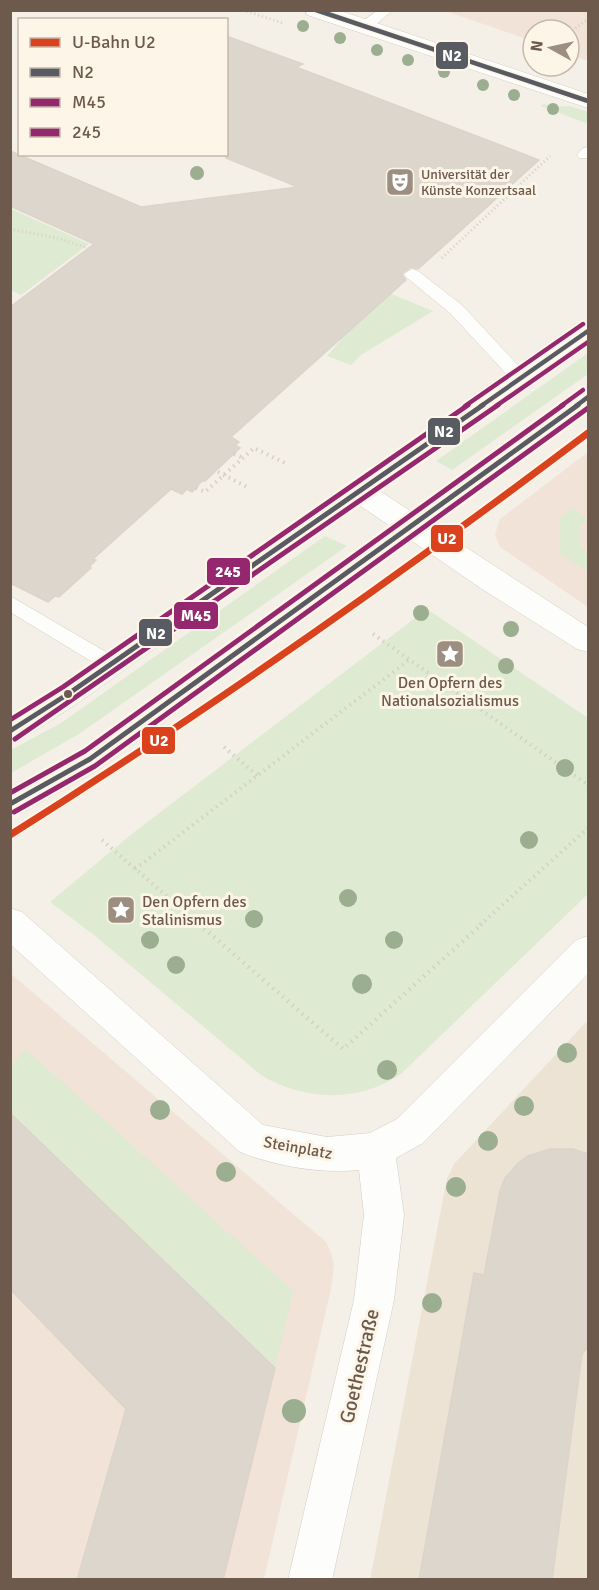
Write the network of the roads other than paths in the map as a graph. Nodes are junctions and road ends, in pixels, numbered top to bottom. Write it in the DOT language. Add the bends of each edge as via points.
graph roads {
  1 [pos="315,10"];
  2 [pos="387,10"];
  3 [pos="364,27"];
  4 [pos="588,101"];
  5 [pos="416,277"];
  6 [pos="470,298"];
  7 [pos="456,309"];
  8 [pos="588,331"];
  9 [pos="520,378"];
  10 [pos="588,397"];
  11 [pos="359,491"];
  12 [pos="412,526"];
  13 [pos="10,603"];
  14 [pos="588,641"];
  15 [pos="111,664"];
  16 [pos="10,731"];
  17 [pos="10,804"];
  18 [pos="10,922"];
  19 [pos="586,959"];
  20 [pos="376,1149"];
  21 [pos="310,1580"];
  1 -- 3 [label="street"];
  2 -- 3 [label="lane"];
  3 -- 4 [label="street"];
  5 -- 7 [label="lane"];
  6 -- 7 [label="lane"];
  7 -- 9 [label="lane"];
  8 -- 9 [label="street"];
  9 -- 11 [label="street"];
  10 -- 12 [label="street"];
  11 -- 12 [label="street"];
  11 -- 15 [label="street"];
  12 -- 14 [label="street"];
  12 -- 17 [label="street" via="90,759"];
  13 -- 15 [label="lane"];
  15 -- 16 [label="street"];
  18 -- 20 [label="street, Steinplatz" via="253,1140 327,1155"];
  19 -- 20 [label="street, Steinplatz" via="410,1131"];
  20 -- 21 [label="street, Goethestraße" via="384,1215 374,1300"];
}
